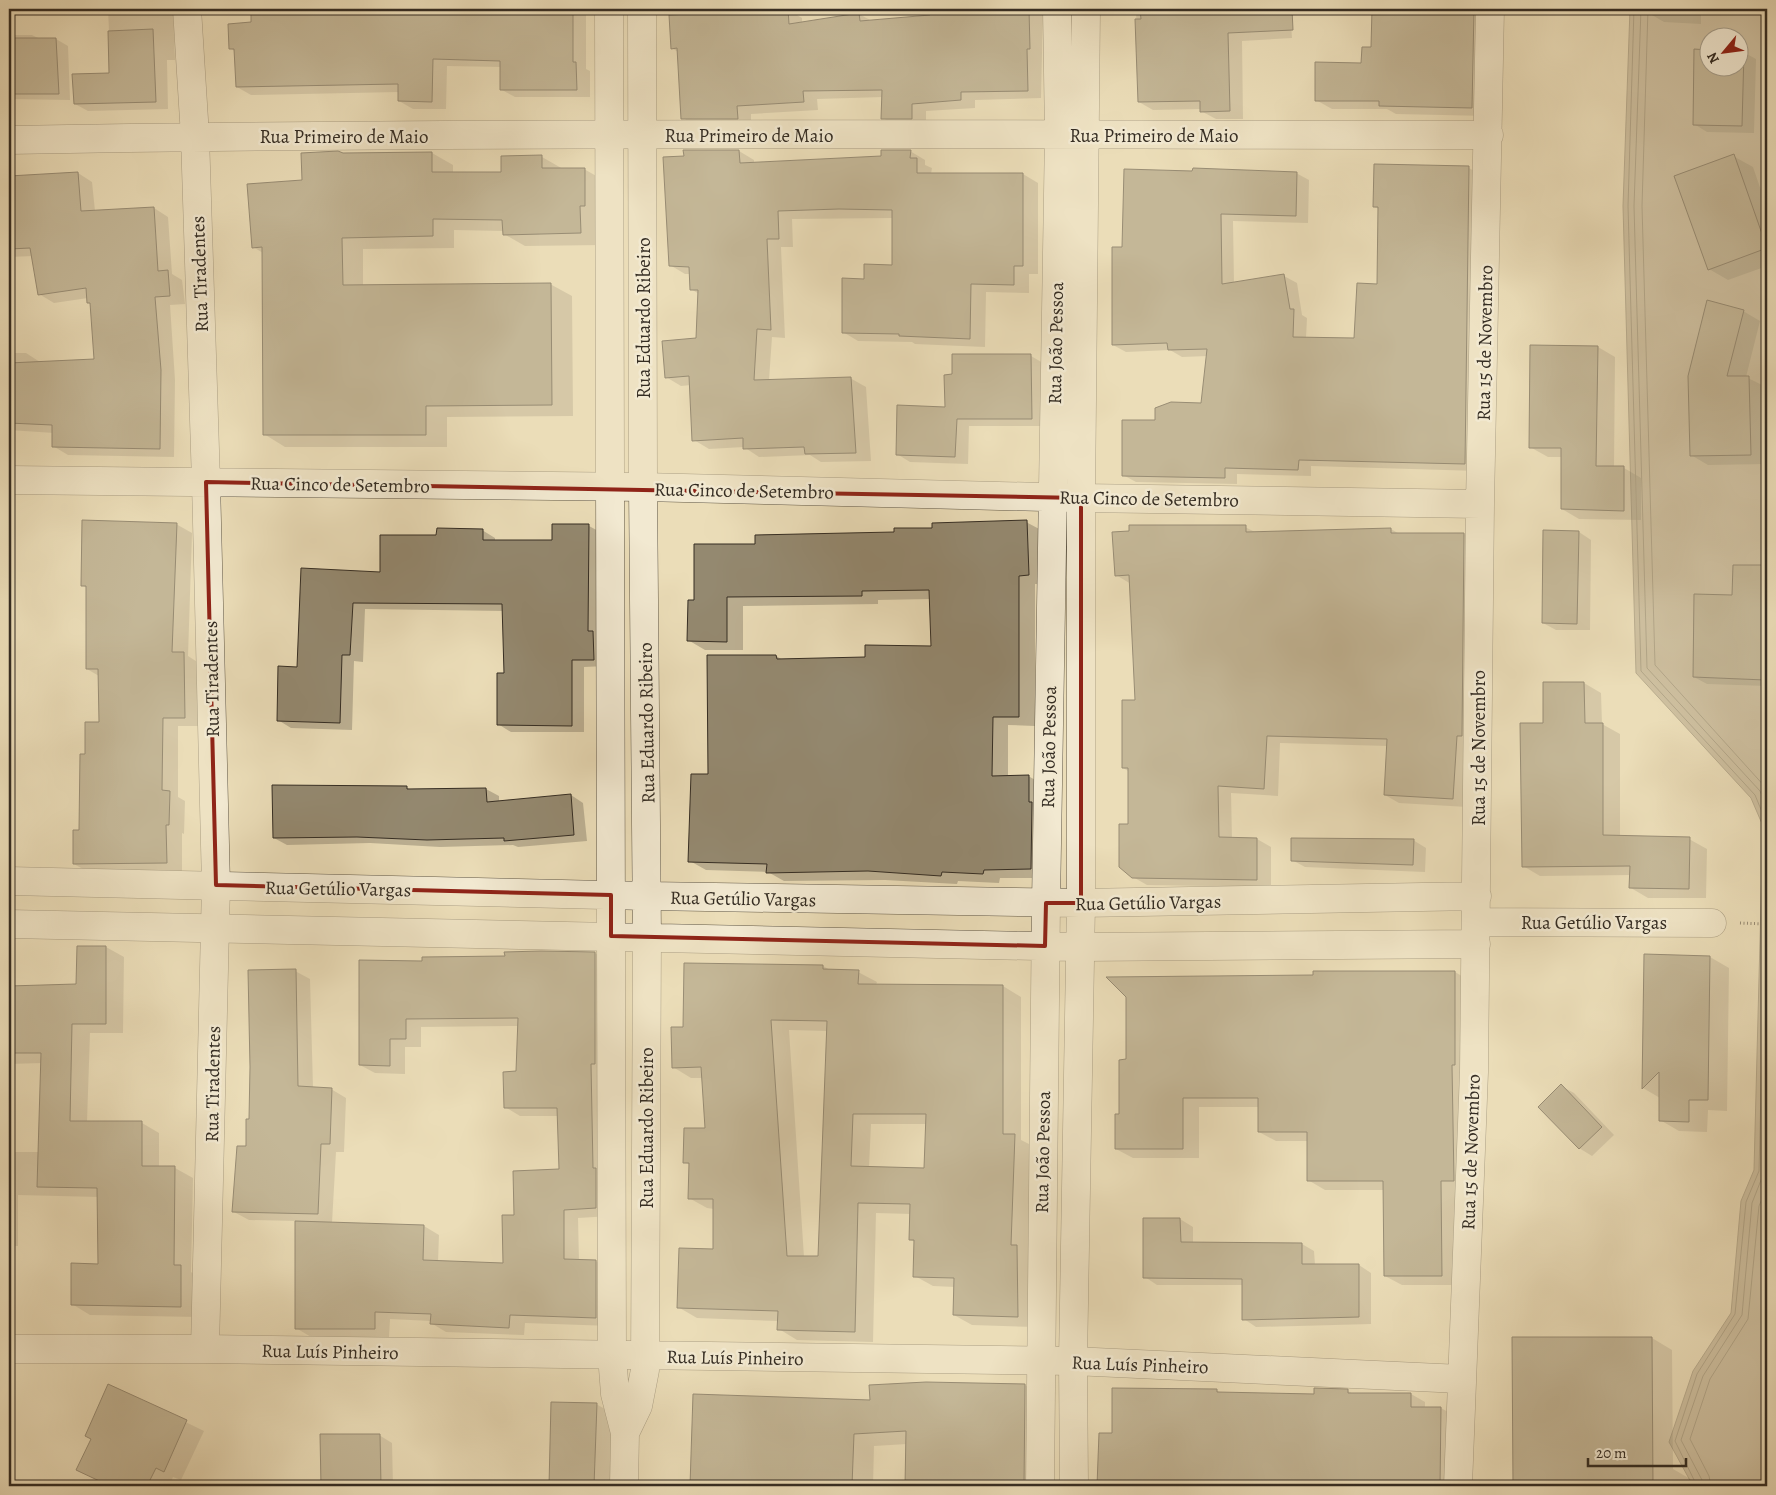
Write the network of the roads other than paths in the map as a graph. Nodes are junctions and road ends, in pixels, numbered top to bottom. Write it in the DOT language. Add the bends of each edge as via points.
graph roads {
  1 [pos="187,9"];
  2 [pos="609,9"];
  3 [pos="642,9"];
  4 [pos="1057,9"];
  5 [pos="1086,9"];
  6 [pos="1490,9"];
  7 [pos="610,134"];
  8 [pos="644,135"];
  9 [pos="1072,135"];
  10 [pos="1489,135"];
  11 [pos="195,136"];
  12 [pos="9,140"];
  13 [pos="9,480"];
  14 [pos="206,482"];
  15 [pos="610,488"];
  16 [pos="643,488"];
  17 [pos="1052,496"];
  18 [pos="1080,498"];
  19 [pos="1480,504"];
  20 [pos="9,881"];
  21 [pos="216,885"];
  22 [pos="611,895"];
  23 [pos="648,896"];
  24 [pos="1046,903"];
  25 [pos="1081,903"];
  26 [pos="1477,920"];
  27 [pos="1712,923"];
  28 [pos="9,924"];
  29 [pos="216,929"];
  30 [pos="611,936"];
  31 [pos="647,936"];
  32 [pos="1045,946"];
  33 [pos="1081,947"];
  34 [pos="9,1349"];
  35 [pos="206,1349"];
  36 [pos="612,1355"];
  37 [pos="645,1356"];
  38 [pos="1040,1361"];
  39 [pos="1073,1361"];
  40 [pos="1461,1379"];
  41 [pos="625,1433"];
  42 [pos="624,1486"];
  43 [pos="1040,1486"];
  44 [pos="1074,1486"];
  45 [pos="1458,1486"];
  1 -- 11 [label="street, Rua Tiradentes"];
  2 -- 7 [label="street, Rua Eduardo Ribeiro"];
  3 -- 8 [label="street, Rua Eduardo Ribeiro"];
  4 -- 9 [label="street, Rua João Pessoa"];
  5 -- 9 [label="street, Rua João Pessoa"];
  6 -- 10 [label="street, Rua 15 de Novembro"];
  7 -- 8 [label="street, Rua Primeiro de Maio"];
  7 -- 11 [label="street, Rua Primeiro de Maio"];
  7 -- 15 [label="street, Rua Eduardo Ribeiro"];
  8 -- 9 [label="street, Rua Primeiro de Maio"];
  8 -- 16 [label="street, Rua Eduardo Ribeiro"];
  9 -- 10 [label="street, Rua Primeiro de Maio"];
  9 -- 17 [label="street, Rua João Pessoa"];
  9 -- 18 [label="street, Rua João Pessoa"];
  10 -- 19 [label="street, Rua 15 de Novembro"];
  11 -- 12 [label="street, Rua Primeiro de Maio"];
  11 -- 14 [label="street, Rua Tiradentes"];
  13 -- 14 [label="street, Rua Cinco de Setembro"];
  14 -- 15 [label="street, Rua Cinco de Setembro"];
  14 -- 21 [label="street, Rua Tiradentes"];
  15 -- 16 [label="street, Rua Cinco de Setembro"];
  15 -- 22 [label="street, Rua Eduardo Ribeiro"];
  16 -- 17 [label="street, Rua Cinco de Setembro"];
  16 -- 23 [label="street, Rua Eduardo Ribeiro"];
  17 -- 18 [label="street, Rua Cinco de Setembro"];
  17 -- 24 [label="street, Rua João Pessoa"];
  18 -- 19 [label="street, Rua Cinco de Setembro"];
  18 -- 25 [label="street, Rua João Pessoa"];
  19 -- 26 [label="street, Rua 15 de Novembro"];
  20 -- 21 [label="street, Rua Getúlio Vargas"];
  21 -- 22 [label="street, Rua Getúlio Vargas"];
  21 -- 29 [label="street, Rua Tiradentes"];
  22 -- 23 [label="street, Rua Getúlio Vargas"];
  22 -- 30 [label="street, Rua Eduardo Ribeiro"];
  23 -- 24 [label="street, Rua Getúlio Vargas"];
  23 -- 31 [label="street, Rua Eduardo Ribeiro"];
  24 -- 25 [label="street, Rua Getúlio Vargas"];
  24 -- 32 [label="street, Rua João Pessoa"];
  25 -- 26 [label="street, Rua Getúlio Vargas"];
  25 -- 33 [label="street, Rua João Pessoa"];
  26 -- 27 [label="street, Rua Getúlio Vargas"];
  26 -- 33 [label="street, Rua Getúlio Vargas"];
  26 -- 40 [label="street, Rua 15 de Novembro"];
  28 -- 29 [label="street, Rua Getúlio Vargas"];
  29 -- 30 [label="street, Rua Getúlio Vargas"];
  29 -- 35 [label="street, Rua Tiradentes"];
  30 -- 31 [label="street, Rua Getúlio Vargas"];
  30 -- 36 [label="street, Rua Eduardo Ribeiro"];
  31 -- 32 [label="street, Rua Getúlio Vargas"];
  31 -- 37 [label="street, Rua Eduardo Ribeiro"];
  32 -- 33 [label="street, Rua Getúlio Vargas"];
  32 -- 38 [label="street, Rua João Pessoa"];
  33 -- 39 [label="street, Rua João Pessoa"];
  34 -- 35 [label="street, Rua Luís Pinheiro"];
  35 -- 36 [label="street, Rua Luís Pinheiro"];
  36 -- 37 [label="street, Rua Luís Pinheiro"];
  36 -- 41 [label="street, Rua Eduardo Ribeiro" via="615,1394"];
  37 -- 38 [label="street, Rua Luís Pinheiro"];
  37 -- 41 [label="street, Rua Eduardo Ribeiro" via="638,1406"];
  38 -- 39 [label="street, Rua Luís Pinheiro"];
  38 -- 43 [label="street, Rua João Pessoa"];
  39 -- 40 [label="street, Rua Luís Pinheiro"];
  39 -- 44 [label="street, Rua João Pessoa"];
  40 -- 45 [label="street, Rua 15 de Novembro"];
  41 -- 42 [label="street, Rua Eduardo Ribeiro"];
}
